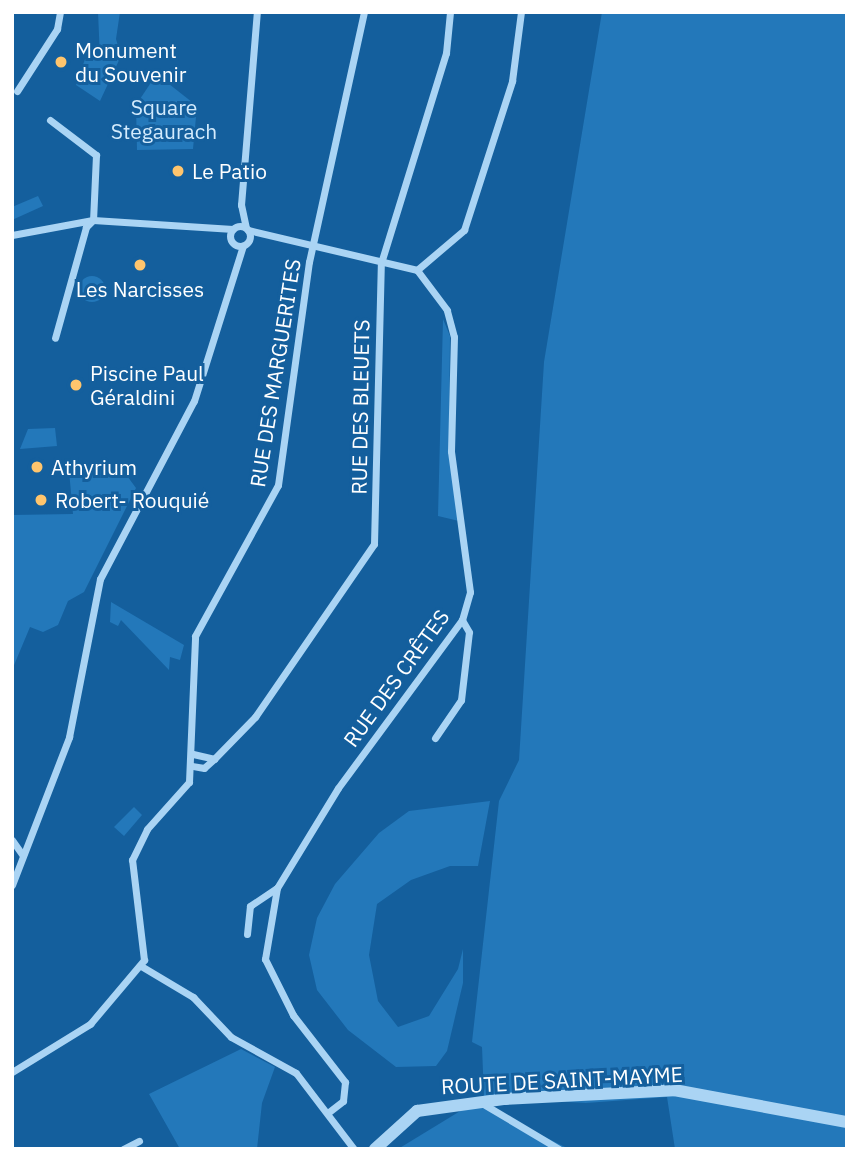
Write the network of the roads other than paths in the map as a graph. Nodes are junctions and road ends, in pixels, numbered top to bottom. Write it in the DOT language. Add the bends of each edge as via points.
graph roads {
  1 [pos="257,12"];
  2 [pos="364,12"];
  3 [pos="450,12"];
  4 [pos="521,12"];
  5 [pos="58,14"];
  6 [pos="17,91"];
  7 [pos="50,120"];
  8 [pos="242,212"];
  9 [pos="93,220"];
  10 [pos="234,229"];
  11 [pos="219,230"];
  12 [pos="248,232"];
  13 [pos="12,235"];
  14 [pos="232,241"];
  15 [pos="314,244"];
  16 [pos="243,246"];
  17 [pos="236,258"];
  18 [pos="381,263"];
  19 [pos="417,270"];
  20 [pos="55,338"];
  21 [pos="462,620"];
  22 [pos="435,738"];
  23 [pos="193,754"];
  24 [pos="214,759"];
  25 [pos="193,766"];
  26 [pos="12,840"];
  27 [pos="23,856"];
  28 [pos="12,885"];
  29 [pos="277,888"];
  30 [pos="247,934"];
  31 [pos="141,966"];
  32 [pos="12,1072"];
  33 [pos="485,1105"];
  34 [pos="329,1112"];
  35 [pos="847,1122"];
  36 [pos="139,1141"];
  37 [pos="123,1149"];
  38 [pos="354,1149"];
  39 [pos="375,1149"];
  40 [pos="559,1149"];
  1 -- 8 [label="street"];
  2 -- 15 [label="street, RUE DES MARGUERITES"];
  3 -- 18 [label="street, RUE DES BLEUETS" via="446,53"];
  4 -- 19 [label="street" via="514,74 464,230"];
  5 -- 6 [label="street"];
  7 -- 9 [label="street" via="96,155"];
  8 -- 10 [label="street"];
  8 -- 12 [label="street"];
  9 -- 11 [label="street"];
  9 -- 13 [label="street"];
  9 -- 20 [label="street" via="86,227"];
  10 -- 11 [label="street"];
  10 -- 12 [label="street"];
  10 -- 14 [label="street"];
  11 -- 14 [label="street"];
  12 -- 15 [label="street"];
  12 -- 16 [label="street"];
  14 -- 16 [label="street"];
  14 -- 17 [label="street"];
  15 -- 18 [label="street"];
  15 -- 23 [label="street, RUE DES MARGUERITES" via="276,492 195,636"];
  16 -- 17 [label="street"];
  17 -- 27 [label="street" via="194,401 100,579 69,737"];
  18 -- 19 [label="street"];
  18 -- 24 [label="street, RUE DES BLEUETS" via="374,544 354,582 255,717"];
  19 -- 21 [label="street, RUE DES CRÊTES" via="447,310 454,337 451,451 470,592"];
  21 -- 22 [label="street" via="469,632 461,700"];
  21 -- 29 [label="street, RUE DES CRÊTES" via="338,788"];
  23 -- 24 [label="street"];
  23 -- 25 [label="street, RUE DES MARGUERITES"];
  24 -- 25 [label="street, RUE DES BLEUETS" via="204,768"];
  25 -- 31 [label="street" via="180,797 147,829 132,860 146,951"];
  26 -- 27 [label="street"];
  27 -- 28 [label="street"];
  29 -- 30 [label="street, RUE DES CRÊTES" via="250,906"];
  29 -- 34 [label="street, RUE DES CRÊTES" via="263,950 281,995 345,1082 343,1101"];
  31 -- 32 [label="street" via="90,1024"];
  31 -- 34 [label="street" via="205,1009 231,1037 296,1073"];
  33 -- 35 [label="street, ROUTE DE SAINT-MAYME" via="674,1090"];
  33 -- 39 [label="street, ROUTE DE SAINT-MAYME" via="417,1111"];
  33 -- 40 [label="street"];
  34 -- 38 [label="street"];
  36 -- 37 [label="street"];
}
